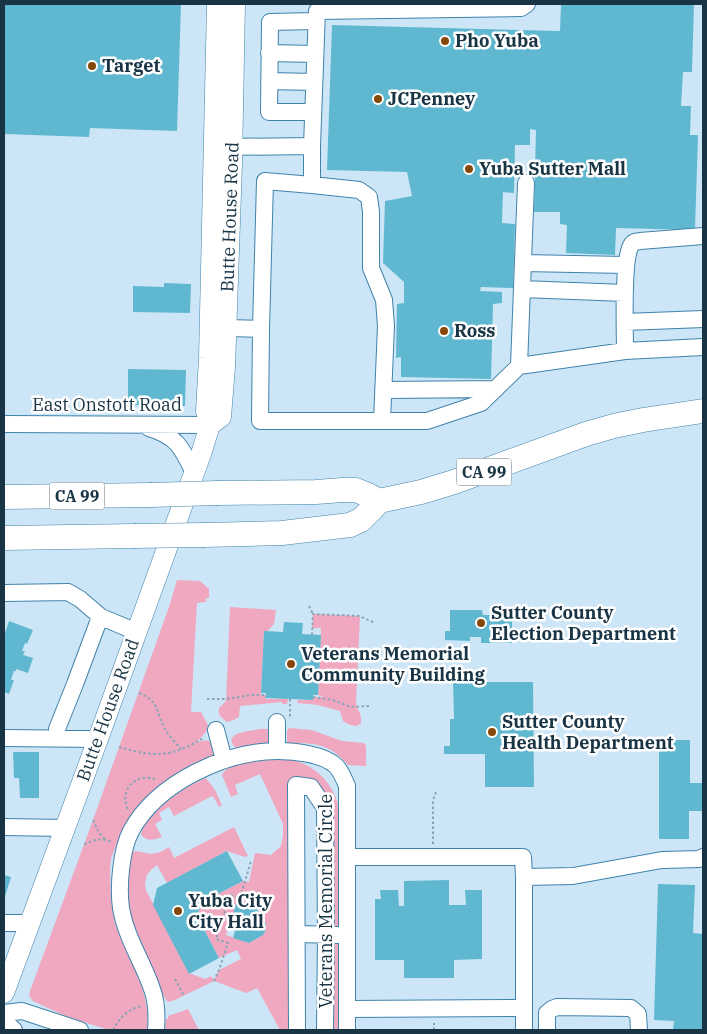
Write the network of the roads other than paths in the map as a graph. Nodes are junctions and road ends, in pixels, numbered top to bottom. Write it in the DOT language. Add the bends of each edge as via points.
graph roads {
  1 [pos="218,4"];
  2 [pos="235,4"];
  3 [pos="526,4"];
  4 [pos="416,6"];
  5 [pos="445,6"];
  6 [pos="474,6"];
  7 [pos="503,6"];
  8 [pos="359,7"];
  9 [pos="388,7"];
  10 [pos="320,10"];
  11 [pos="270,53"];
  12 [pos="315,54"];
  13 [pos="269,81"];
  14 [pos="314,82"];
  15 [pos="313,112"];
  16 [pos="312,146"];
  17 [pos="223,147"];
  18 [pos="526,182"];
  19 [pos="312,185"];
  20 [pos="703,236"];
  21 [pos="523,262"];
  22 [pos="626,265"];
  23 [pos="522,289"];
  24 [pos="625,293"];
  25 [pos="703,319"];
  26 [pos="625,322"];
  27 [pos="227,328"];
  28 [pos="261,329"];
  29 [pos="703,347"];
  30 [pos="625,351"];
  31 [pos="519,366"];
  32 [pos="496,389"];
  33 [pos="382,390"];
  34 [pos="703,410"];
  35 [pos="382,421"];
  36 [pos="4,424"];
  37 [pos="138,425"];
  38 [pos="210,425"];
  39 [pos="194,473"];
  40 [pos="4,498"];
  41 [pos="379,501"];
  42 [pos="4,538"];
  43 [pos="4,593"];
  44 [pos="100,617"];
  45 [pos="137,632"];
  46 [pos="283,722"];
  47 [pos="57,729"];
  48 [pos="216,730"];
  49 [pos="4,738"];
  50 [pos="98,739"];
  51 [pos="277,751"];
  52 [pos="224,760"];
  53 [pos="4,826"];
  54 [pos="65,828"];
  55 [pos="347,857"];
  56 [pos="703,857"];
  57 [pos="524,876"];
  58 [pos="4,924"];
  59 [pos="30,924"];
  60 [pos="297,934"];
  61 [pos="326,935"];
  62 [pos="347,935"];
  63 [pos="4,993"];
  64 [pos="347,1008"];
  65 [pos="524,1008"];
  66 [pos="4,1013"];
  67 [pos="4,1021"];
  68 [pos="14,1030"];
  69 [pos="80,1030"];
  70 [pos="156,1030"];
  71 [pos="297,1030"];
  72 [pos="325,1030"];
  73 [pos="347,1030"];
  74 [pos="524,1030"];
  75 [pos="547,1030"];
  76 [pos="639,1030"];
  1 -- 17 [label="main road, Butte House Road"];
  2 -- 17 [label="main road, Butte House Road"];
  3 -- 7 [label="street" via="521,8"];
  4 -- 5 [label="street"];
  4 -- 9 [label="street"];
  5 -- 6 [label="street"];
  6 -- 7 [label="street"];
  8 -- 9 [label="street"];
  8 -- 10 [label="street"];
  10 -- 11 [label="street" via="270,22"];
  10 -- 12 [label="street"];
  11 -- 12 [label="street"];
  11 -- 13 [label="street"];
  12 -- 14 [label="street"];
  13 -- 14 [label="street"];
  13 -- 15 [label="street" via="268,112"];
  14 -- 15 [label="street"];
  15 -- 16 [label="street"];
  16 -- 17 [label="street"];
  16 -- 19 [label="street"];
  17 -- 27 [label="main road, Butte House Road"];
  17 -- 38 [label="main road, Butte House Road" via="206,411"];
  18 -- 21 [label="street"];
  19 -- 28 [label="street" via="265,181"];
  19 -- 33 [label="street" via="359,190 369,197 371,268 384,300 386,326"];
  20 -- 22 [label="street" via="636,242"];
  21 -- 22 [label="street"];
  21 -- 23 [label="street"];
  22 -- 24 [label="street"];
  23 -- 24 [label="street"];
  23 -- 31 [label="street"];
  24 -- 26 [label="street"];
  25 -- 26 [label="street"];
  26 -- 30 [label="street"];
  27 -- 28 [label="street"];
  27 -- 38 [label="main road, Butte House Road" via="221,417"];
  28 -- 35 [label="street" via="260,421"];
  29 -- 30 [label="street"];
  30 -- 31 [label="street"];
  31 -- 32 [label="street"];
  32 -- 33 [label="street"];
  32 -- 35 [label="street" via="481,404 427,421"];
  33 -- 35 [label="street"];
  34 -- 41 [label="highway, CA 99" via="586,434 454,482"];
  36 -- 37 [label="street, East Onstott Road"];
  37 -- 38 [label="street, East Onstott Road"];
  37 -- 39 [label="street" via="161,431 171,438 181,447"];
  38 -- 39 [label="main road, Butte House Road"];
  39 -- 45 [label="main road, Butte House Road"];
  40 -- 41 [label="highway, CA 99, bridge" via="356,490"];
  41 -- 42 [label="highway, bridge" via="361,520 350,525 282,533"];
  43 -- 44 [label="street" via="68,592"];
  44 -- 45 [label="street"];
  44 -- 47 [label="street"];
  45 -- 50 [label="main road, Butte House Road"];
  46 -- 51 [label="street"];
  48 -- 52 [label="street"];
  49 -- 50 [label="street"];
  50 -- 54 [label="main road, Butte House Road"];
  51 -- 52 [label="street, Veterans Memorial Circle"];
  51 -- 55 [label="street, Veterans Memorial Circle" via="302,753 336,766 347,786"];
  52 -- 70 [label="street, Veterans Memorial Circle" via="173,786 147,809 131,831 122,858 121,908 127,933 153,990 157,1009"];
  53 -- 54 [label="street"];
  54 -- 59 [label="main road, Butte House Road"];
  55 -- 57 [label="street" via="523,857"];
  55 -- 62 [label="street, Veterans Memorial Circle"];
  56 -- 57 [label="street" via="662,860 572,876"];
  57 -- 65 [label="street"];
  58 -- 59 [label="street"];
  59 -- 63 [label="main road, Butte House Road"];
  60 -- 61 [label="street"];
  60 -- 61 [label="street" via="296,785 311,788 325,808"];
  60 -- 71 [label="street"];
  61 -- 62 [label="street"];
  61 -- 72 [label="street"];
  62 -- 64 [label="street, Veterans Memorial Circle"];
  64 -- 65 [label="street"];
  64 -- 73 [label="street, Veterans Memorial Circle"];
  65 -- 74 [label="street"];
  66 -- 69 [label="street" via="22,1011"];
  67 -- 68 [label="street"];
  75 -- 76 [label="street" via="548,1011 566,1007 631,1008 638,1014"];
}
